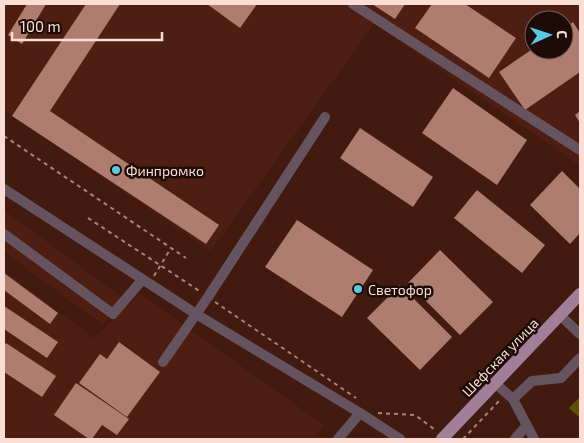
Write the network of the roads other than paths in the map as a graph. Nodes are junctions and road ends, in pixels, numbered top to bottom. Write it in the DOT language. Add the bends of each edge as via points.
graph roads {
  1 [pos="353,4"];
  2 [pos="325,117"];
  3 [pos="580,150"];
  4 [pos="4,188"];
  5 [pos="4,234"];
  6 [pos="145,282"];
  7 [pos="580,294"];
  8 [pos="196,314"];
  9 [pos="560,315"];
  10 [pos="580,334"];
  11 [pos="580,358"];
  12 [pos="163,362"];
  13 [pos="496,384"];
  14 [pos="510,396"];
  15 [pos="360,413"];
  16 [pos="527,426"];
  17 [pos="338,439"];
  18 [pos="400,439"];
  19 [pos="442,439"];
  20 [pos="515,439"];
  21 [pos="534,439"];
  1 -- 3 [label="street"];
  2 -- 8 [label="street"];
  4 -- 6 [label="street"];
  5 -- 6 [label="street" via="114,314"];
  6 -- 8 [label="street"];
  7 -- 9 [label="main road, Шефская улица"];
  8 -- 12 [label="street"];
  8 -- 15 [label="street"];
  9 -- 10 [label="street"];
  9 -- 13 [label="main road, Шефская улица"];
  11 -- 14 [label="street" via="561,378 532,381"];
  13 -- 14 [label="street"];
  13 -- 19 [label="main road, Шефская улица"];
  14 -- 16 [label="street"];
  15 -- 17 [label="street"];
  15 -- 18 [label="street"];
  16 -- 20 [label="street"];
  16 -- 21 [label="street"];
}
